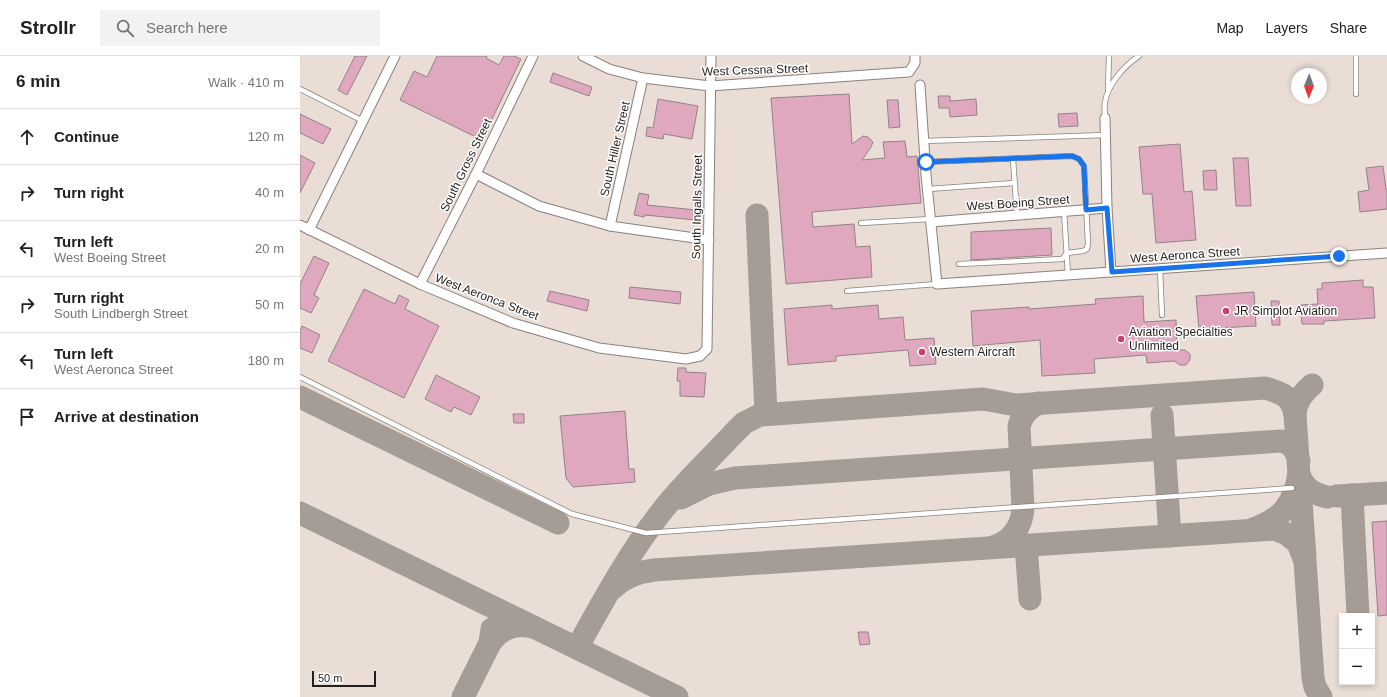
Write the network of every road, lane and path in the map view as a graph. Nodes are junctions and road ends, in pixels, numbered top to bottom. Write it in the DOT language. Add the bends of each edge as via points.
graph roads {
  1 [pos="395,56"];
  2 [pos="534,56"];
  3 [pos="583,56"];
  4 [pos="711,56"];
  5 [pos="915,56"];
  6 [pos="1109,56"];
  7 [pos="1138,56"];
  8 [pos="1356,56"];
  9 [pos="643,78"];
  10 [pos="710,86"];
  11 [pos="920,86"];
  12 [pos="300,89"];
  13 [pos="1108,93"];
  14 [pos="1356,94"];
  15 [pos="1105,118"];
  16 [pos="363,121"];
  17 [pos="1106,135"];
  18 [pos="924,141"];
  19 [pos="1012,159"];
  20 [pos="926,162"];
  21 [pos="476,174"];
  22 [pos="1014,183"];
  23 [pos="928,189"];
  24 [pos="1107,208"];
  25 [pos="1086,210"];
  26 [pos="1064,211"];
  27 [pos="1017,215"];
  28 [pos="931,220"];
  29 [pos="862,223"];
  30 [pos="300,225"];
  31 [pos="610,226"];
  32 [pos="309,230"];
  33 [pos="708,240"];
  34 [pos="1067,253"];
  35 [pos="1387,253"];
  36 [pos="959,264"];
  37 [pos="1160,269"];
  38 [pos="1112,272"];
  39 [pos="1068,275"];
  40 [pos="420,284"];
  41 [pos="937,284"];
  42 [pos="847,291"];
  43 [pos="1162,315"];
  44 [pos="700,356"];
  45 [pos="300,377"];
  46 [pos="1292,488"];
  1 -- 16 [label="street"];
  2 -- 21 [label="street, South Gross Street"];
  3 -- 9 [label="street, West Cessna Street" via="609,69"];
  4 -- 10 [label="street, South Ingalls Street"];
  5 -- 10 [label="street, West Cessna Street" via="915,64 909,72"];
  6 -- 13 [label="lane"];
  7 -- 13 [label="lane" via="1122,70"];
  8 -- 14 [label="lane"];
  9 -- 10 [label="street, West Cessna Street"];
  9 -- 31 [label="street, South Hiller Street"];
  10 -- 33 [label="street, South Ingalls Street"];
  11 -- 18 [label="street"];
  12 -- 16 [label="lane"];
  13 -- 15 [label="lane"];
  15 -- 17 [label="street"];
  16 -- 32 [label="street"];
  17 -- 18 [label="lane"];
  17 -- 24 [label="street"];
  18 -- 20 [label="street"];
  19 -- 20 [label="lane"];
  19 -- 22 [label="lane"];
  19 -- 25 [label="lane" via="1072,156 1079,159 1084,166"];
  20 -- 23 [label="street"];
  21 -- 31 [label="street" via="539,206"];
  21 -- 40 [label="street, South Gross Street"];
  22 -- 23 [label="lane"];
  22 -- 27 [label="lane"];
  23 -- 28 [label="street"];
  24 -- 25 [label="street, West Boeing Street"];
  24 -- 38 [label="street"];
  25 -- 26 [label="street, West Boeing Street"];
  25 -- 34 [label="lane" via="1087,249"];
  26 -- 27 [label="street, West Boeing Street"];
  26 -- 34 [label="lane"];
  27 -- 28 [label="street, West Boeing Street"];
  28 -- 29 [label="lane"];
  28 -- 41 [label="street"];
  30 -- 32 [label="street, West Aeronca Street"];
  31 -- 33 [label="street"];
  32 -- 40 [label="street, West Aeronca Street"];
  33 -- 44 [label="street, South Ingalls Street" via="707,349"];
  34 -- 36 [label="lane" via="1062,259"];
  34 -- 39 [label="lane"];
  35 -- 37 [label="street, West Aeronca Street"];
  37 -- 38 [label="street, West Aeronca Street"];
  37 -- 43 [label="lane"];
  38 -- 39 [label="street, West Aeronca Street"];
  39 -- 41 [label="street, West Aeronca Street"];
  40 -- 44 [label="street, West Aeronca Street" via="513,323 599,348 686,359"];
  41 -- 42 [label="lane"];
  45 -- 46 [label="lane" via="572,514 646,533"];
}
